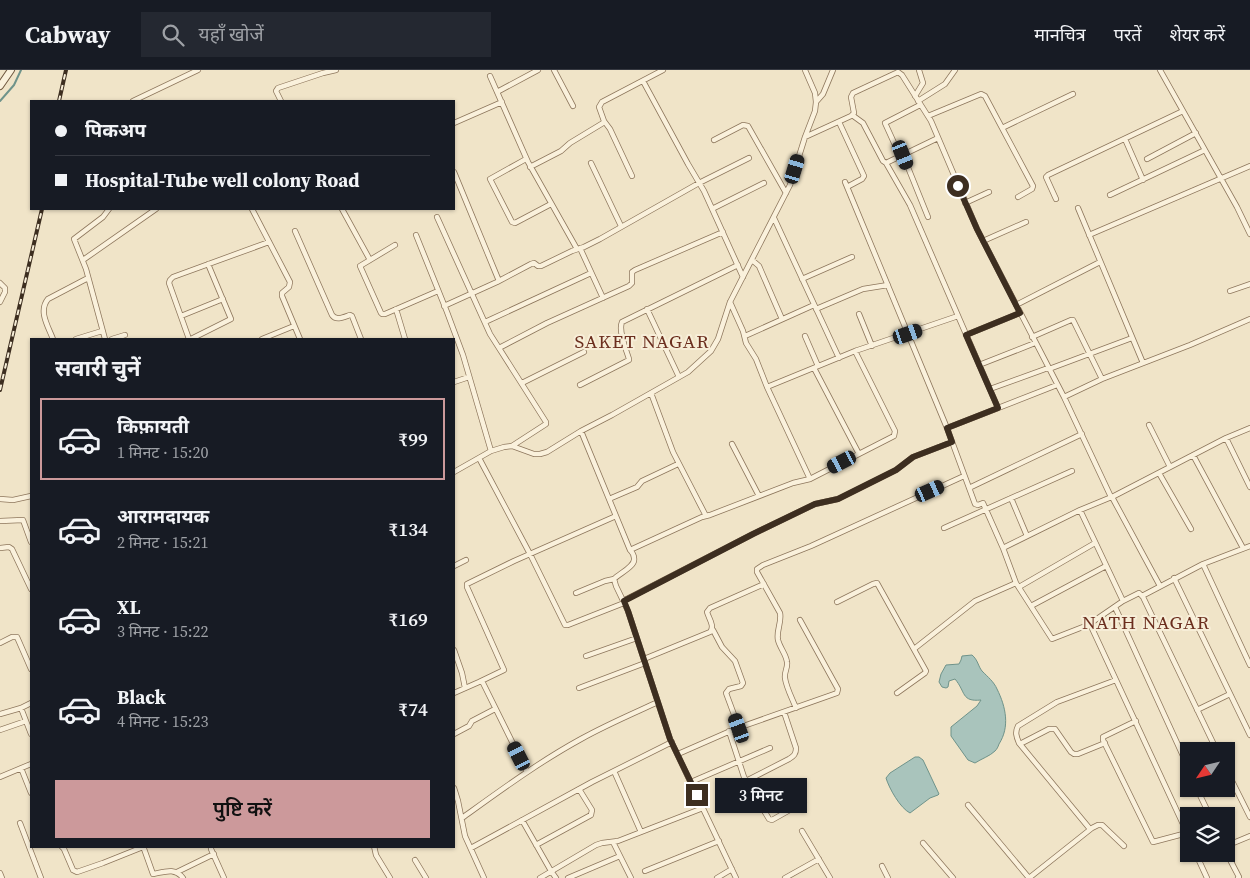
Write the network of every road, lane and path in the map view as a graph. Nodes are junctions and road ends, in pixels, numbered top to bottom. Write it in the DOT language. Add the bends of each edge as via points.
graph roads {
  1 [pos="11,70"];
  2 [pos="198,70"];
  3 [pos="336,70"];
  4 [pos="538,70"];
  5 [pos="554,70"];
  6 [pos="650,70"];
  7 [pos="663,70"];
  8 [pos="806,70"];
  9 [pos="833,70"];
  10 [pos="919,70"];
  11 [pos="955,70"];
  12 [pos="1160,70"];
  13 [pos="490,76"];
  14 [pos="653,76"];
  15 [pos="643,81"];
  16 [pos="0,86"];
  17 [pos="497,92"];
  18 [pos="1073,94"];
  19 [pos="135,100"];
  20 [pos="280,100"];
  21 [pos="918,101"];
  22 [pos="502,102"];
  23 [pos="816,102"];
  24 [pos="573,106"];
  25 [pos="1183,111"];
  26 [pos="852,115"];
  27 [pos="928,116"];
  28 [pos="604,121"];
  29 [pos="839,122"];
  30 [pos="455,123"];
  31 [pos="1002,128"];
  32 [pos="1196,133"];
  33 [pos="805,137"];
  34 [pos="938,138"];
  35 [pos="1125,139"];
  36 [pos="714,140"];
  37 [pos="1205,150"];
  38 [pos="902,156"];
  39 [pos="749,158"];
  40 [pos="1147,158"];
  41 [pos="526,159"];
  42 [pos="590,162"];
  43 [pos="886,163"];
  44 [pos="1250,166"];
  45 [pos="530,167"];
  46 [pos="455,174"];
  47 [pos="632,176"];
  48 [pos="1221,178"];
  49 [pos="1143,180"];
  50 [pos="699,183"];
  51 [pos="764,183"];
  52 [pos="989,192"];
  53 [pos="786,193"];
  54 [pos="1110,195"];
  55 [pos="1018,197"];
  56 [pos="1056,199"];
  57 [pos="965,202"];
  58 [pos="551,204"];
  59 [pos="1078,208"];
  60 [pos="712,209"];
  61 [pos="108,210"];
  62 [pos="155,210"];
  63 [pos="253,210"];
  64 [pos="343,210"];
  65 [pos="437,217"];
  66 [pos="928,217"];
  67 [pos="774,218"];
  68 [pos="1026,222"];
  69 [pos="621,226"];
  70 [pos="295,231"];
  71 [pos="723,232"];
  72 [pos="1250,234"];
  73 [pos="416,235"];
  74 [pos="1089,235"];
  75 [pos="982,241"];
  76 [pos="269,242"];
  77 [pos="395,245"];
  78 [pos="578,248"];
  79 [pos="852,256"];
  80 [pos="83,260"];
  81 [pos="370,260"];
  82 [pos="752,260"];
  83 [pos="1100,262"];
  84 [pos="208,264"];
  85 [pos="738,265"];
  86 [pos="591,273"];
  87 [pos="743,277"];
  88 [pos="88,278"];
  89 [pos="802,279"];
  90 [pos="499,281"];
  91 [pos="0,283"];
  92 [pos="1250,284"];
  93 [pos="888,286"];
  94 [pos="438,291"];
  95 [pos="1230,291"];
  96 [pos="472,294"];
  97 [pos="223,298"];
  98 [pos="603,298"];
  99 [pos="0,302"];
  100 [pos="730,302"];
  101 [pos="1016,305"];
  102 [pos="444,306"];
  103 [pos="815,307"];
  104 [pos="396,309"];
  105 [pos="647,309"];
  106 [pos="1020,313"];
  107 [pos="859,314"];
  108 [pos="181,316"];
  109 [pos="958,316"];
  110 [pos="782,319"];
  111 [pos="1250,319"];
  112 [pos="485,322"];
  113 [pos="294,326"];
  114 [pos="102,331"];
  115 [pos="908,334"];
  116 [pos="125,335"];
  117 [pos="966,335"];
  118 [pos="744,336"];
  119 [pos="805,336"];
  120 [pos="1032,337"];
  121 [pos="53,338"];
  122 [pos="79,338"];
  123 [pos="105,338"];
  124 [pos="115,338"];
  125 [pos="190,338"];
  126 [pos="192,338"];
  127 [pos="264,338"];
  128 [pos="300,338"];
  129 [pos="362,338"];
  130 [pos="405,338"];
  131 [pos="1132,338"];
  132 [pos="1035,343"];
  133 [pos="872,346"];
  134 [pos="499,348"];
  135 [pos="584,352"];
  136 [pos="855,352"];
  137 [pos="1090,353"];
  138 [pos="839,358"];
  139 [pos="1143,363"];
  140 [pos="979,365"];
  141 [pos="816,367"];
  142 [pos="1049,368"];
  143 [pos="470,377"];
  144 [pos="679,378"];
  145 [pos="1102,379"];
  146 [pos="455,382"];
  147 [pos="522,383"];
  148 [pos="580,385"];
  149 [pos="1057,385"];
  150 [pos="766,387"];
  151 [pos="990,389"];
  152 [pos="651,393"];
  153 [pos="1064,397"];
  154 [pos="998,408"];
  155 [pos="1149,425"];
  156 [pos="947,428"];
  157 [pos="1250,428"];
  158 [pos="581,431"];
  159 [pos="1082,434"];
  160 [pos="1226,438"];
  161 [pos="952,442"];
  162 [pos="732,444"];
  163 [pos="512,446"];
  164 [pos="492,451"];
  165 [pos="859,454"];
  166 [pos="1193,456"];
  167 [pos="480,458"];
  168 [pos="678,464"];
  169 [pos="1170,467"];
  170 [pos="455,471"];
  171 [pos="1072,471"];
  172 [pos="1159,473"];
  173 [pos="964,476"];
  174 [pos="810,480"];
  175 [pos="1250,487"];
  176 [pos="969,488"];
  177 [pos="30,496"];
  178 [pos="758,496"];
  179 [pos="1112,497"];
  180 [pos="609,498"];
  181 [pos="1011,498"];
  182 [pos="0,499"];
  183 [pos="986,509"];
  184 [pos="1080,510"];
  185 [pos="616,516"];
  186 [pos="706,516"];
  187 [pos="0,521"];
  188 [pos="944,528"];
  189 [pos="1191,529"];
  190 [pos="1027,536"];
  191 [pos="30,539"];
  192 [pos="1095,543"];
  193 [pos="1250,546"];
  194 [pos="0,548"];
  195 [pos="1003,548"];
  196 [pos="1243,548"];
  197 [pos="630,550"];
  198 [pos="530,554"];
  199 [pos="466,560"];
  200 [pos="1202,564"];
  201 [pos="455,566"];
  202 [pos="1106,566"];
  203 [pos="1174,578"];
  204 [pos="614,579"];
  205 [pos="764,584"];
  206 [pos="1018,585"];
  207 [pos="1160,586"];
  208 [pos="30,588"];
  209 [pos="576,593"];
  210 [pos="1142,596"];
  211 [pos="1123,601"];
  212 [pos="624,602"];
  213 [pos="837,602"];
  214 [pos="1030,606"];
  215 [pos="1115,607"];
  216 [pos="800,620"];
  217 [pos="1090,624"];
  218 [pos="713,630"];
  219 [pos="637,638"];
  220 [pos="0,644"];
  221 [pos="914,649"];
  222 [pos="455,653"];
  223 [pos="586,656"];
  224 [pos="644,661"];
  225 [pos="1250,665"];
  226 [pos="30,666"];
  227 [pos="1116,680"];
  228 [pos="482,681"];
  229 [pos="465,688"];
  230 [pos="579,688"];
  231 [pos="455,693"];
  232 [pos="897,693"];
  233 [pos="1230,694"];
  234 [pos="658,702"];
  235 [pos="30,704"];
  236 [pos="21,708"];
  237 [pos="796,708"];
  238 [pos="496,709"];
  239 [pos="1197,710"];
  240 [pos="784,712"];
  241 [pos="0,714"];
  242 [pos="26,721"];
  243 [pos="1136,721"];
  244 [pos="739,728"];
  245 [pos="0,730"];
  246 [pos="30,731"];
  247 [pos="729,731"];
  248 [pos="455,733"];
  249 [pos="1250,735"];
  250 [pos="672,742"];
  251 [pos="1213,742"];
  252 [pos="1105,743"];
  253 [pos="1020,744"];
  254 [pos="770,748"];
  255 [pos="1180,750"];
  256 [pos="678,754"];
  257 [pos="738,762"];
  258 [pos="30,764"];
  259 [pos="21,768"];
  260 [pos="614,771"];
  261 [pos="527,772"];
  262 [pos="0,777"];
  263 [pos="746,781"];
  264 [pos="691,782"];
  265 [pos="1235,787"];
  266 [pos="579,789"];
  267 [pos="30,790"];
  268 [pos="455,791"];
  269 [pos="804,802"];
  270 [pos="968,805"];
  271 [pos="703,808"];
  272 [pos="1180,817"];
  273 [pos="1250,817"];
  274 [pos="462,818"];
  275 [pos="522,820"];
  276 [pos="20,823"];
  277 [pos="1090,829"];
  278 [pos="802,831"];
  279 [pos="642,832"];
  280 [pos="1250,836"];
  281 [pos="1180,837"];
  282 [pos="719,841"];
  283 [pos="613,842"];
  284 [pos="1235,842"];
  285 [pos="923,843"];
  286 [pos="536,845"];
  287 [pos="1124,846"];
  288 [pos="63,848"];
  289 [pos="139,848"];
  290 [pos="144,848"];
  291 [pos="374,848"];
  292 [pos="471,848"];
  293 [pos="620,856"];
  294 [pos="819,859"];
  295 [pos="415,860"];
  296 [pos="1200,862"];
  297 [pos="1231,862"];
  298 [pos="882,866"];
  299 [pos="732,869"];
  300 [pos="551,871"];
  301 [pos="645,871"];
  302 [pos="77,872"];
  303 [pos="177,872"];
  304 [pos="0,873"];
  305 [pos="153,874"];
  306 [pos="2,878"];
  307 [pos="41,878"];
  308 [pos="80,878"];
  309 [pos="148,878"];
  310 [pos="182,878"];
  311 [pos="224,878"];
  312 [pos="390,878"];
  313 [pos="426,878"];
  314 [pos="484,878"];
  315 [pos="540,878"];
  316 [pos="556,878"];
  317 [pos="568,878"];
  318 [pos="631,878"];
  319 [pos="717,878"];
  320 [pos="736,878"];
  321 [pos="785,878"];
  322 [pos="830,878"];
  323 [pos="888,878"];
  324 [pos="952,878"];
  325 [pos="1029,878"];
  326 [pos="1207,878"];
  327 [pos="1238,878"];
  1 -- 16 [label="street"];
  2 -- 19 [label="street"];
  3 -- 20 [label="street" via="278,88 276,91"];
  4 -- 17 [label="street"];
  5 -- 24 [label="street"];
  6 -- 14 [label="street"];
  7 -- 14 [label="street"];
  8 -- 23 [label="street"];
  9 -- 23 [label="street"];
  10 -- 21 [label="street" via="923,83"];
  11 -- 21 [label="street" via="946,84"];
  12 -- 25 [label="street"];
  13 -- 17 [label="street"];
  14 -- 15 [label="street"];
  15 -- 28 [label="street" via="600,105"];
  15 -- 50 [label="street"];
  17 -- 22 [label="street"];
  18 -- 31 [label="street"];
  21 -- 26 [label="street" via="898,72 853,93"];
  21 -- 27 [label="street"];
  21 -- 38 [label="street" via="886,123"];
  22 -- 30 [label="street"];
  22 -- 41 [label="street"];
  23 -- 33 [label="street"];
  25 -- 32 [label="street"];
  25 -- 35 [label="street"];
  26 -- 29 [label="street"];
  26 -- 43 [label="street" via="863,122 882,161"];
  27 -- 31 [label="street" via="983,94"];
  27 -- 34 [label="street"];
  28 -- 45 [label="street" via="561,151"];
  28 -- 47 [label="street"];
  29 -- 33 [label="street"];
  29 -- 93 [label="street" via="864,176 846,184"];
  31 -- 55 [label="street" via="1033,186"];
  32 -- 37 [label="street"];
  32 -- 40 [label="street"];
  33 -- 53 [label="street"];
  34 -- 38 [label="street"];
  34 -- 57 [label="street"];
  35 -- 49 [label="street"];
  35 -- 56 [label="street" via="1048,175 1046,177"];
  36 -- 53 [label="street" via="743,125 748,126"];
  37 -- 48 [label="street"];
  37 -- 49 [label="street"];
  38 -- 43 [label="street"];
  38 -- 66 [label="street"];
  39 -- 50 [label="street"];
  41 -- 45 [label="street"];
  41 -- 58 [label="street" via="490,179 512,222 516,223"];
  42 -- 69 [label="street"];
  43 -- 109 [label="street" via="910,204"];
  44 -- 48 [label="street"];
  45 -- 58 [label="street"];
  46 -- 90 [label="street"];
  48 -- 72 [label="street"];
  48 -- 74 [label="street"];
  49 -- 54 [label="street"];
  50 -- 60 [label="street"];
  50 -- 69 [label="street"];
  51 -- 60 [label="street"];
  52 -- 57 [label="street"];
  53 -- 67 [label="street"];
  57 -- 75 [label="street"];
  58 -- 78 [label="street"];
  59 -- 74 [label="street"];
  60 -- 71 [label="street"];
  61 -- 80 [label="street" via="74,238"];
  62 -- 80 [label="street"];
  63 -- 76 [label="street"];
  64 -- 81 [label="street"];
  65 -- 96 [label="street"];
  67 -- 82 [label="street"];
  67 -- 89 [label="street"];
  68 -- 75 [label="street"];
  69 -- 78 [label="street"];
  70 -- 129 [label="street" via="333,317 352,316"];
  71 -- 85 [label="street"];
  71 -- 98 [label="street" via="635,270 631,285"];
  73 -- 94 [label="street"];
  74 -- 83 [label="street"];
  75 -- 101 [label="street"];
  76 -- 84 [label="street"];
  76 -- 113 [label="street" via="290,282 282,296"];
  77 -- 81 [label="street"];
  78 -- 86 [label="street"];
  78 -- 90 [label="street" via="541,266 531,264"];
  79 -- 89 [label="street"];
  80 -- 88 [label="street"];
  81 -- 104 [label="street" via="360,268 381,313"];
  82 -- 87 [label="street"];
  82 -- 110 [label="street" via="759,266"];
  83 -- 101 [label="street"];
  83 -- 131 [label="street"];
  84 -- 97 [label="street"];
  84 -- 108 [label="street" via="173,277 168,283"];
  85 -- 87 [label="street"];
  85 -- 105 [label="street"];
  86 -- 98 [label="street"];
  86 -- 112 [label="street"];
  87 -- 100 [label="street"];
  88 -- 114 [label="street"];
  88 -- 121 [label="street" via="46,302 44,314"];
  89 -- 103 [label="street"];
  90 -- 96 [label="street"];
  91 -- 99 [label="street" via="5,292"];
  92 -- 95 [label="street"];
  93 -- 103 [label="street" via="863,289"];
  93 -- 115 [label="street"];
  94 -- 102 [label="street"];
  94 -- 104 [label="street"];
  96 -- 102 [label="street"];
  96 -- 112 [label="street"];
  97 -- 108 [label="street"];
  97 -- 126 [label="street" via="231,319"];
  98 -- 134 [label="street"];
  100 -- 118 [label="street"];
  100 -- 144 [label="street" via="711,351"];
  101 -- 106 [label="street"];
  102 -- 143 [label="street"];
  103 -- 110 [label="street"];
  103 -- 138 [label="street"];
  104 -- 130 [label="street"];
  105 -- 144 [label="street"];
  105 -- 148 [label="street" via="621,323 629,360"];
  106 -- 117 [label="street"];
  106 -- 120 [label="street"];
  107 -- 133 [label="street"];
  108 -- 125 [label="street"];
  109 -- 115 [label="street"];
  109 -- 117 [label="street"];
  110 -- 118 [label="street"];
  111 -- 139 [label="street"];
  112 -- 134 [label="street"];
  113 -- 127 [label="street"];
  113 -- 128 [label="street"];
  114 -- 122 [label="street"];
  114 -- 123 [label="street"];
  115 -- 133 [label="street"];
  115 -- 156 [label="street"];
  116 -- 124 [label="street"];
  117 -- 140 [label="street"];
  118 -- 150 [label="street"];
  119 -- 141 [label="street"];
  120 -- 132 [label="street"];
  120 -- 137 [label="street" via="1071,320"];
  131 -- 137 [label="street"];
  131 -- 139 [label="street"];
  132 -- 140 [label="street"];
  132 -- 142 [label="street"];
  133 -- 136 [label="street"];
  134 -- 147 [label="street"];
  135 -- 147 [label="street"];
  136 -- 138 [label="street"];
  136 -- 165 [label="street" via="895,431 894,436"];
  137 -- 142 [label="street"];
  137 -- 145 [label="street"];
  138 -- 141 [label="street"];
  139 -- 145 [label="street"];
  140 -- 151 [label="street"];
  141 -- 150 [label="street"];
  141 -- 165 [label="street"];
  142 -- 149 [label="street"];
  142 -- 151 [label="street"];
  143 -- 146 [label="street"];
  143 -- 164 [label="street"];
  144 -- 152 [label="street"];
  145 -- 153 [label="street"];
  147 -- 163 [label="street" via="547,423"];
  149 -- 153 [label="street"];
  149 -- 154 [label="street"];
  150 -- 174 [label="street"];
  151 -- 154 [label="street"];
  152 -- 158 [label="street"];
  152 -- 168 [label="street"];
  153 -- 159 [label="street"];
  154 -- 156 [label="street"];
  155 -- 169 [label="street"];
  156 -- 161 [label="street"];
  157 -- 160 [label="street"];
  158 -- 163 [label="street" via="540,454"];
  158 -- 180 [label="street"];
  159 -- 176 [label="street"];
  159 -- 179 [label="street"];
  160 -- 166 [label="street"];
  160 -- 175 [label="street"];
  161 -- 173 [label="street"];
  161 -- 212 [label="street" via="913,457 896,470 838,499 815,504 753,534"];
  162 -- 178 [label="street"];
  163 -- 164 [label="street"];
  164 -- 167 [label="street"];
  165 -- 174 [label="street"];
  166 -- 169 [label="street"];
  166 -- 196 [label="street"];
  167 -- 170 [label="street"];
  167 -- 198 [label="street"];
  168 -- 180 [label="street" via="642,481 637,487"];
  168 -- 186 [label="street"];
  169 -- 172 [label="street"];
  171 -- 181 [label="street"];
  172 -- 179 [label="street"];
  172 -- 189 [label="street"];
  173 -- 176 [label="street"];
  173 -- 205 [label="street" via="763,565 757,572"];
  174 -- 178 [label="street"];
  176 -- 183 [label="street" via="975,504 984,503"];
  177 -- 182 [label="street"];
  178 -- 186 [label="street"];
  179 -- 184 [label="street"];
  179 -- 207 [label="street"];
  180 -- 185 [label="street"];
  181 -- 183 [label="street"];
  181 -- 190 [label="street"];
  183 -- 188 [label="street"];
  183 -- 195 [label="street"];
  184 -- 190 [label="street"];
  184 -- 192 [label="street"];
  185 -- 197 [label="street"];
  185 -- 198 [label="street"];
  186 -- 197 [label="street"];
  187 -- 191 [label="street" via="23,520"];
  190 -- 195 [label="street"];
  192 -- 202 [label="street"];
  192 -- 206 [label="street"];
  193 -- 196 [label="street"];
  194 -- 208 [label="street" via="12,549"];
  195 -- 206 [label="street"];
  196 -- 200 [label="street"];
  197 -- 204 [label="street" via="634,562"];
  198 -- 212 [label="street" via="565,625"];
  198 -- 228 [label="street" via="467,585 504,669"];
  199 -- 201 [label="street"];
  200 -- 203 [label="street"];
  200 -- 225 [label="street"];
  202 -- 211 [label="street"];
  202 -- 214 [label="street"];
  203 -- 207 [label="street"];
  203 -- 233 [label="street"];
  204 -- 209 [label="street"];
  204 -- 212 [label="street"];
  205 -- 218 [label="street" via="707,610"];
  205 -- 237 [label="street" via="780,613 778,642 787,662 785,679"];
  206 -- 214 [label="street"];
  206 -- 221 [label="street" via="975,601"];
  207 -- 210 [label="street"];
  210 -- 211 [label="street" via="1139,593"];
  210 -- 239 [label="street"];
  211 -- 215 [label="street"];
  212 -- 219 [label="street"];
  213 -- 221 [label="street" via="877,583"];
  214 -- 217 [label="street" via="1052,639"];
  215 -- 217 [label="street"];
  215 -- 255 [label="street"];
  216 -- 237 [label="street" via="838,692"];
  217 -- 227 [label="street"];
  218 -- 224 [label="street"];
  218 -- 244 [label="street" via="735,661 743,683 726,693"];
  219 -- 223 [label="street"];
  219 -- 224 [label="street"];
  220 -- 226 [label="street" via="17,637"];
  221 -- 232 [label="street" via="926,672"];
  222 -- 229 [label="street"];
  224 -- 230 [label="street"];
  224 -- 234 [label="street"];
  227 -- 243 [label="street"];
  227 -- 253 [label="street" via="1057,702 1018,726 1016,735"];
  228 -- 229 [label="street"];
  228 -- 238 [label="street"];
  229 -- 231 [label="street"];
  233 -- 239 [label="street"];
  233 -- 249 [label="street"];
  234 -- 250 [label="street"];
  234 -- 261 [label="street" via="580,739"];
  235 -- 236 [label="street"];
  236 -- 241 [label="street"];
  236 -- 242 [label="street"];
  237 -- 240 [label="street"];
  238 -- 248 [label="street"];
  238 -- 261 [label="street"];
  239 -- 251 [label="street"];
  240 -- 244 [label="street"];
  240 -- 263 [label="street" via="796,748 794,756"];
  242 -- 245 [label="street"];
  242 -- 246 [label="street"];
  243 -- 252 [label="street" via="1103,737"];
  243 -- 272 [label="street"];
  244 -- 247 [label="street"];
  247 -- 256 [label="street"];
  247 -- 257 [label="street"];
  250 -- 256 [label="street"];
  250 -- 260 [label="street"];
  252 -- 253 [label="street" via="1074,754 1052,728"];
  252 -- 281 [label="street" via="1153,842"];
  253 -- 277 [label="street"];
  254 -- 257 [label="street"];
  256 -- 264 [label="street"];
  257 -- 263 [label="street"];
  257 -- 264 [label="street"];
  258 -- 259 [label="street"];
  259 -- 262 [label="street"];
  259 -- 267 [label="street"];
  260 -- 266 [label="street"];
  260 -- 279 [label="street"];
  261 -- 274 [label="street"];
  263 -- 269 [label="street" via="769,819"];
  264 -- 271 [label="street"];
  265 -- 273 [label="street"];
  266 -- 275 [label="street"];
  266 -- 286 [label="street" via="592,810 591,815"];
  268 -- 274 [label="street"];
  270 -- 325 [label="street"];
  271 -- 279 [label="street"];
  271 -- 282 [label="street"];
  274 -- 292 [label="street"];
  275 -- 286 [label="street"];
  275 -- 292 [label="street"];
  276 -- 307 [label="street"];
  277 -- 287 [label="street" via="1102,825"];
  277 -- 325 [label="street"];
  278 -- 294 [label="street"];
  279 -- 283 [label="street"];
  280 -- 284 [label="street"];
  282 -- 299 [label="street"];
  282 -- 301 [label="street"];
  283 -- 293 [label="street"];
  283 -- 300 [label="street" via="596,845"];
  285 -- 324 [label="street"];
  286 -- 300 [label="street"];
  288 -- 302 [label="street"];
  289 -- 302 [label="street"];
  290 -- 305 [label="street"];
  291 -- 312 [label="street"];
  292 -- 314 [label="street"];
  293 -- 317 [label="street"];
  293 -- 318 [label="street"];
  294 -- 321 [label="street"];
  294 -- 322 [label="street"];
  295 -- 313 [label="street"];
  296 -- 326 [label="street"];
  297 -- 327 [label="street"];
  298 -- 323 [label="street"];
  299 -- 319 [label="street"];
  299 -- 320 [label="street"];
  300 -- 315 [label="street"];
  300 -- 316 [label="street"];
  302 -- 308 [label="street"];
  303 -- 305 [label="street"];
  303 -- 310 [label="street"];
  303 -- 311 [label="street" via="212,852"];
  304 -- 306 [label="street"];
  305 -- 309 [label="street"];
}
